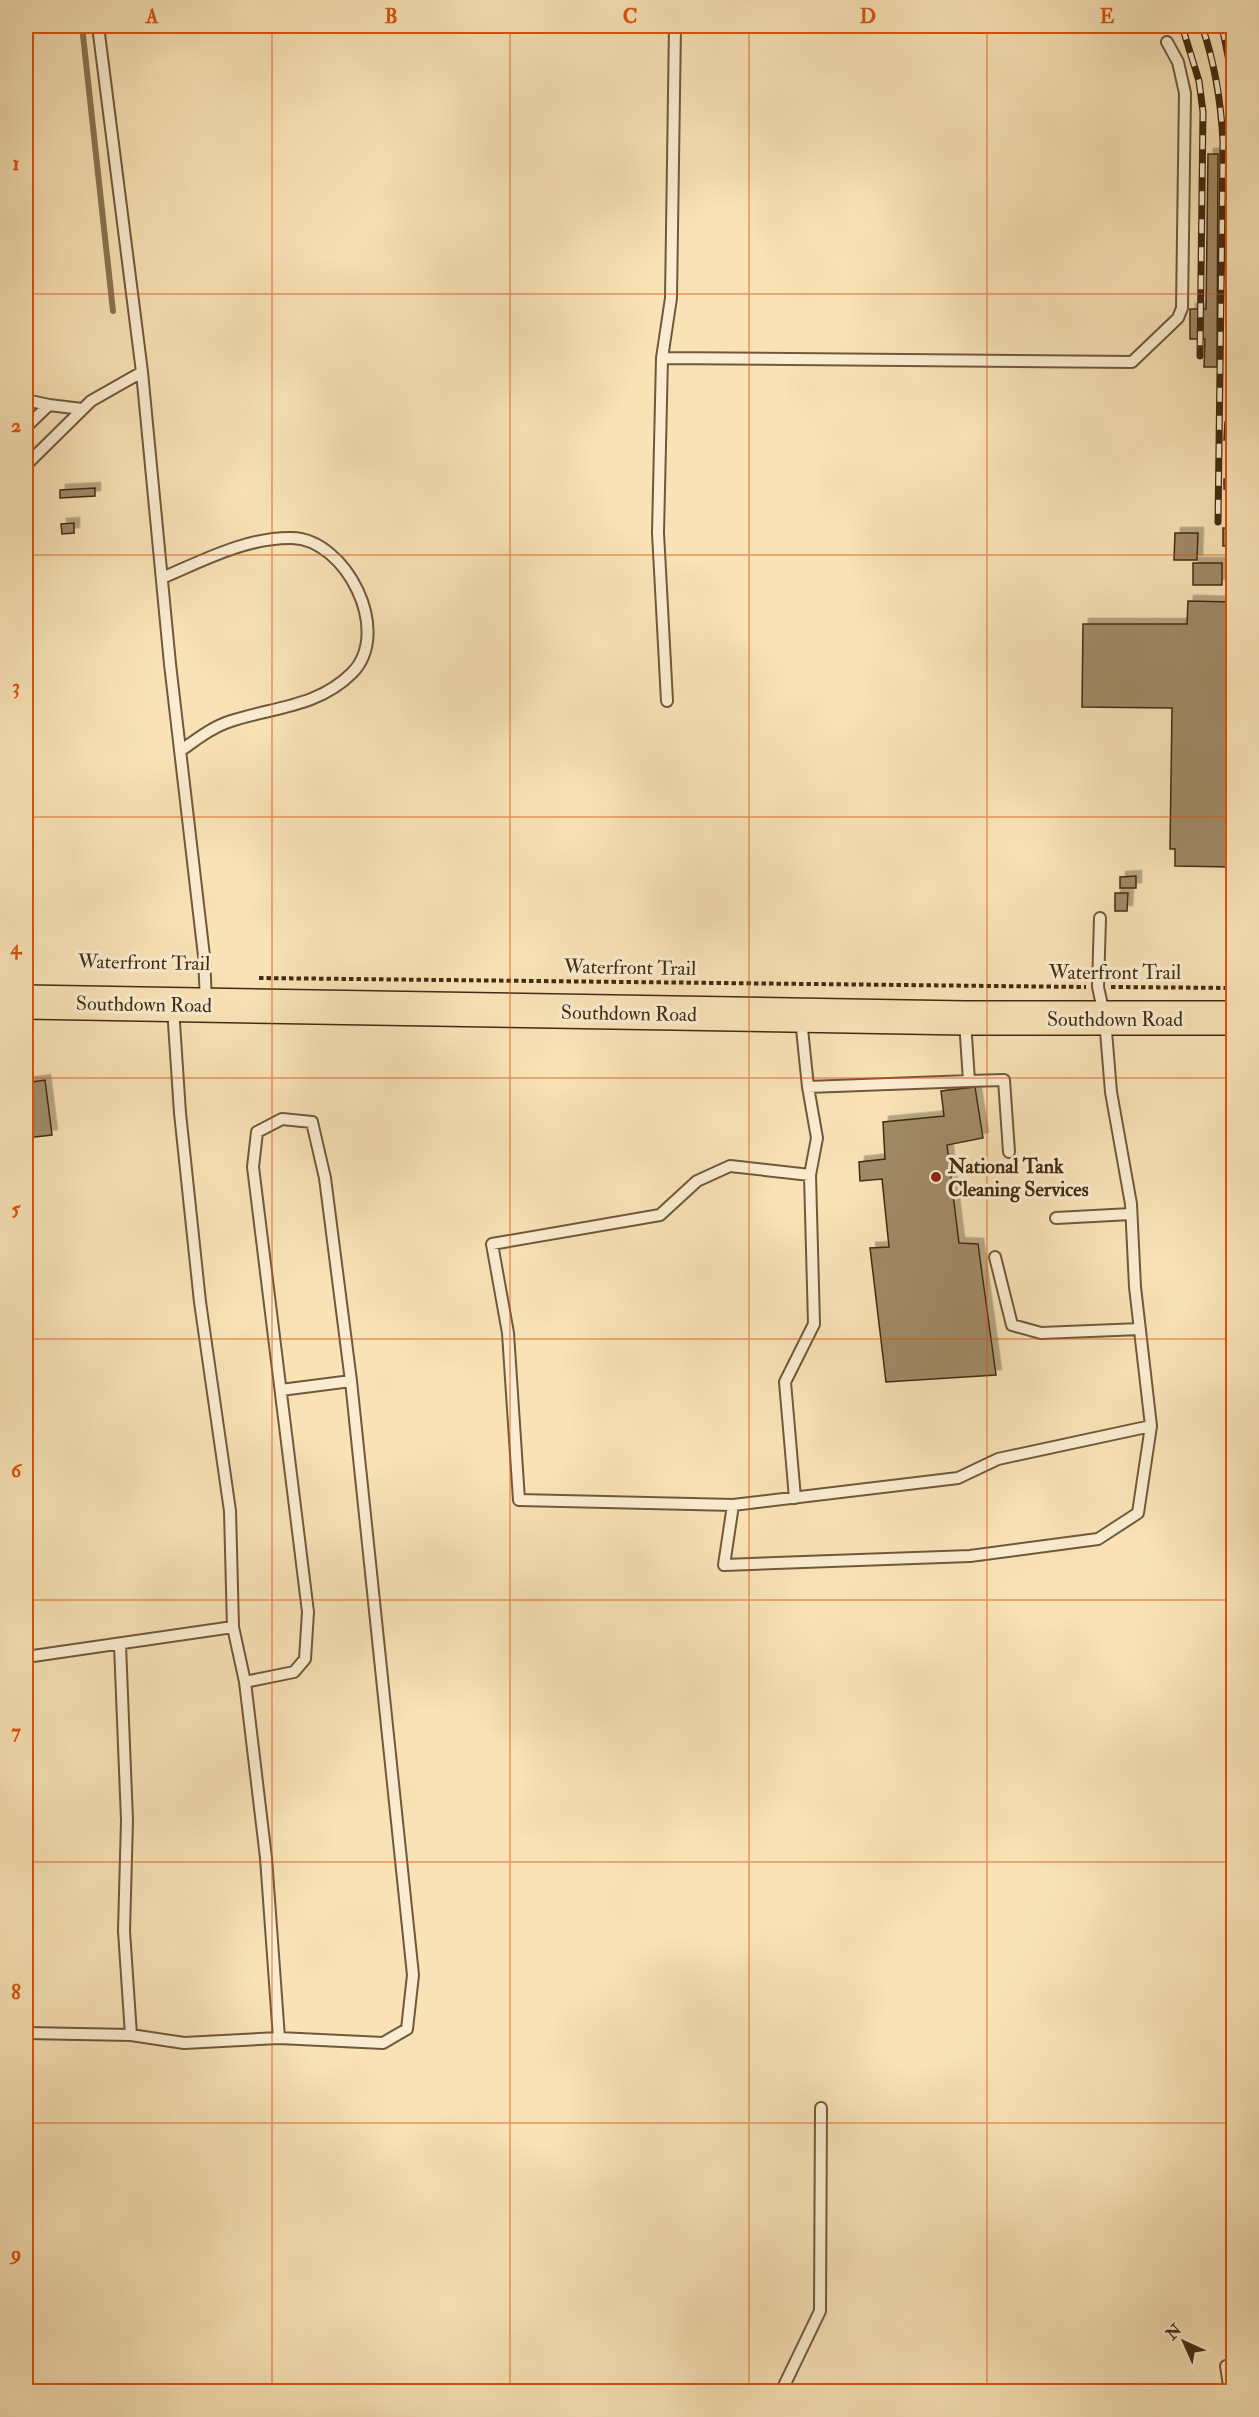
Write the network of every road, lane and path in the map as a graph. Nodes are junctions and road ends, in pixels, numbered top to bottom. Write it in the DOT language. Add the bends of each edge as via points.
graph roads {
  1 [pos="98,26"];
  2 [pos="675,26"];
  3 [pos="1167,42"];
  4 [pos="662,358"];
  5 [pos="142,372"];
  6 [pos="26,400"];
  7 [pos="49,405"];
  8 [pos="82,409"];
  9 [pos="26,427"];
  10 [pos="26,465"];
  11 [pos="162,578"];
  12 [pos="667,701"];
  13 [pos="180,751"];
  14 [pos="1100,918"];
  15 [pos="252,978"];
  16 [pos="1098,987"];
  17 [pos="1233,988"];
  18 [pos="26,1002"];
  19 [pos="173,1004"];
  20 [pos="206,1005"];
  21 [pos="800,1016"];
  22 [pos="965,1018"];
  23 [pos="1233,1018"];
  24 [pos="1105,1019"];
  25 [pos="969,1081"];
  26 [pos="808,1087"];
  27 [pos="1009,1152"];
  28 [pos="810,1175"];
  29 [pos="1131,1214"];
  30 [pos="1056,1218"];
  31 [pos="995,1257"];
  32 [pos="1140,1329"];
  33 [pos="351,1381"];
  34 [pos="281,1390"];
  35 [pos="1150,1426"];
  36 [pos="795,1498"];
  37 [pos="734,1505"];
  38 [pos="233,1627"];
  39 [pos="120,1645"];
  40 [pos="26,1657"];
  41 [pos="245,1682"];
  42 [pos="26,2033"];
  43 [pos="131,2035"];
  44 [pos="279,2038"];
  45 [pos="821,2108"];
  46 [pos="1226,2366"];
  47 [pos="781,2391"];
  48 [pos="1230,2391"];
  1 -- 5 [label="lane"];
  2 -- 4 [label="lane" via="671,298"];
  3 -- 4 [label="lane" via="1178,62 1185,93 1182,308 1178,318 1132,362"];
  4 -- 12 [label="lane" via="658,534"];
  5 -- 8 [label="lane"];
  5 -- 11 [label="lane"];
  6 -- 7 [label="lane"];
  7 -- 8 [label="lane"];
  7 -- 9 [label="lane"];
  8 -- 10 [label="lane"];
  11 -- 13 [label="lane"];
  11 -- 13 [label="lane" via="248,544 292,538 310,541 339,563 362,598 368,619 364,657 336,686 313,699 230,722"];
  13 -- 20 [label="lane" via="204,956"];
  14 -- 16 [label="lane"];
  15 -- 16 [label="path, Waterfront Trail"];
  16 -- 17 [label="path, Waterfront Trail"];
  16 -- 24 [label="lane"];
  18 -- 19 [label="main road, Southdown Road"];
  19 -- 20 [label="main road, Southdown Road"];
  19 -- 38 [label="lane" via="200,1302 230,1510"];
  20 -- 21 [label="main road, Southdown Road"];
  21 -- 22 [label="main road, Southdown Road"];
  21 -- 26 [label="lane"];
  22 -- 24 [label="main road, Southdown Road"];
  22 -- 25 [label="lane"];
  23 -- 24 [label="main road, Southdown Road"];
  24 -- 29 [label="lane" via="1111,1092"];
  25 -- 26 [label="lane"];
  25 -- 27 [label="lane" via="1004,1080"];
  26 -- 28 [label="lane" via="817,1138"];
  28 -- 36 [label="lane" via="814,1324 785,1382"];
  28 -- 37 [label="lane" via="730,1166 697,1181 660,1215 492,1244 508,1333 519,1500"];
  29 -- 30 [label="lane"];
  29 -- 32 [label="lane"];
  31 -- 32 [label="lane" via="1012,1324 1041,1333"];
  32 -- 35 [label="lane"];
  33 -- 34 [label="lane"];
  33 -- 34 [label="lane" via="325,1178 312,1122 282,1119 256,1132 254,1167"];
  33 -- 44 [label="lane" via="413,1975 407,2029 382,2043"];
  34 -- 41 [label="lane" via="308,1612 305,1659 294,1672"];
  35 -- 36 [label="lane" via="998,1459 958,1478"];
  35 -- 37 [label="lane" via="1138,1512 1098,1539 970,1556 724,1565"];
  36 -- 37 [label="lane"];
  38 -- 39 [label="lane"];
  38 -- 41 [label="lane"];
  39 -- 40 [label="lane"];
  39 -- 43 [label="lane" via="127,1820 124,1931"];
  41 -- 44 [label="lane" via="266,1858"];
  42 -- 43 [label="lane"];
  43 -- 44 [label="lane" via="184,2043"];
  45 -- 47 [label="lane" via="820,2311"];
  46 -- 48 [label="lane"];
}
